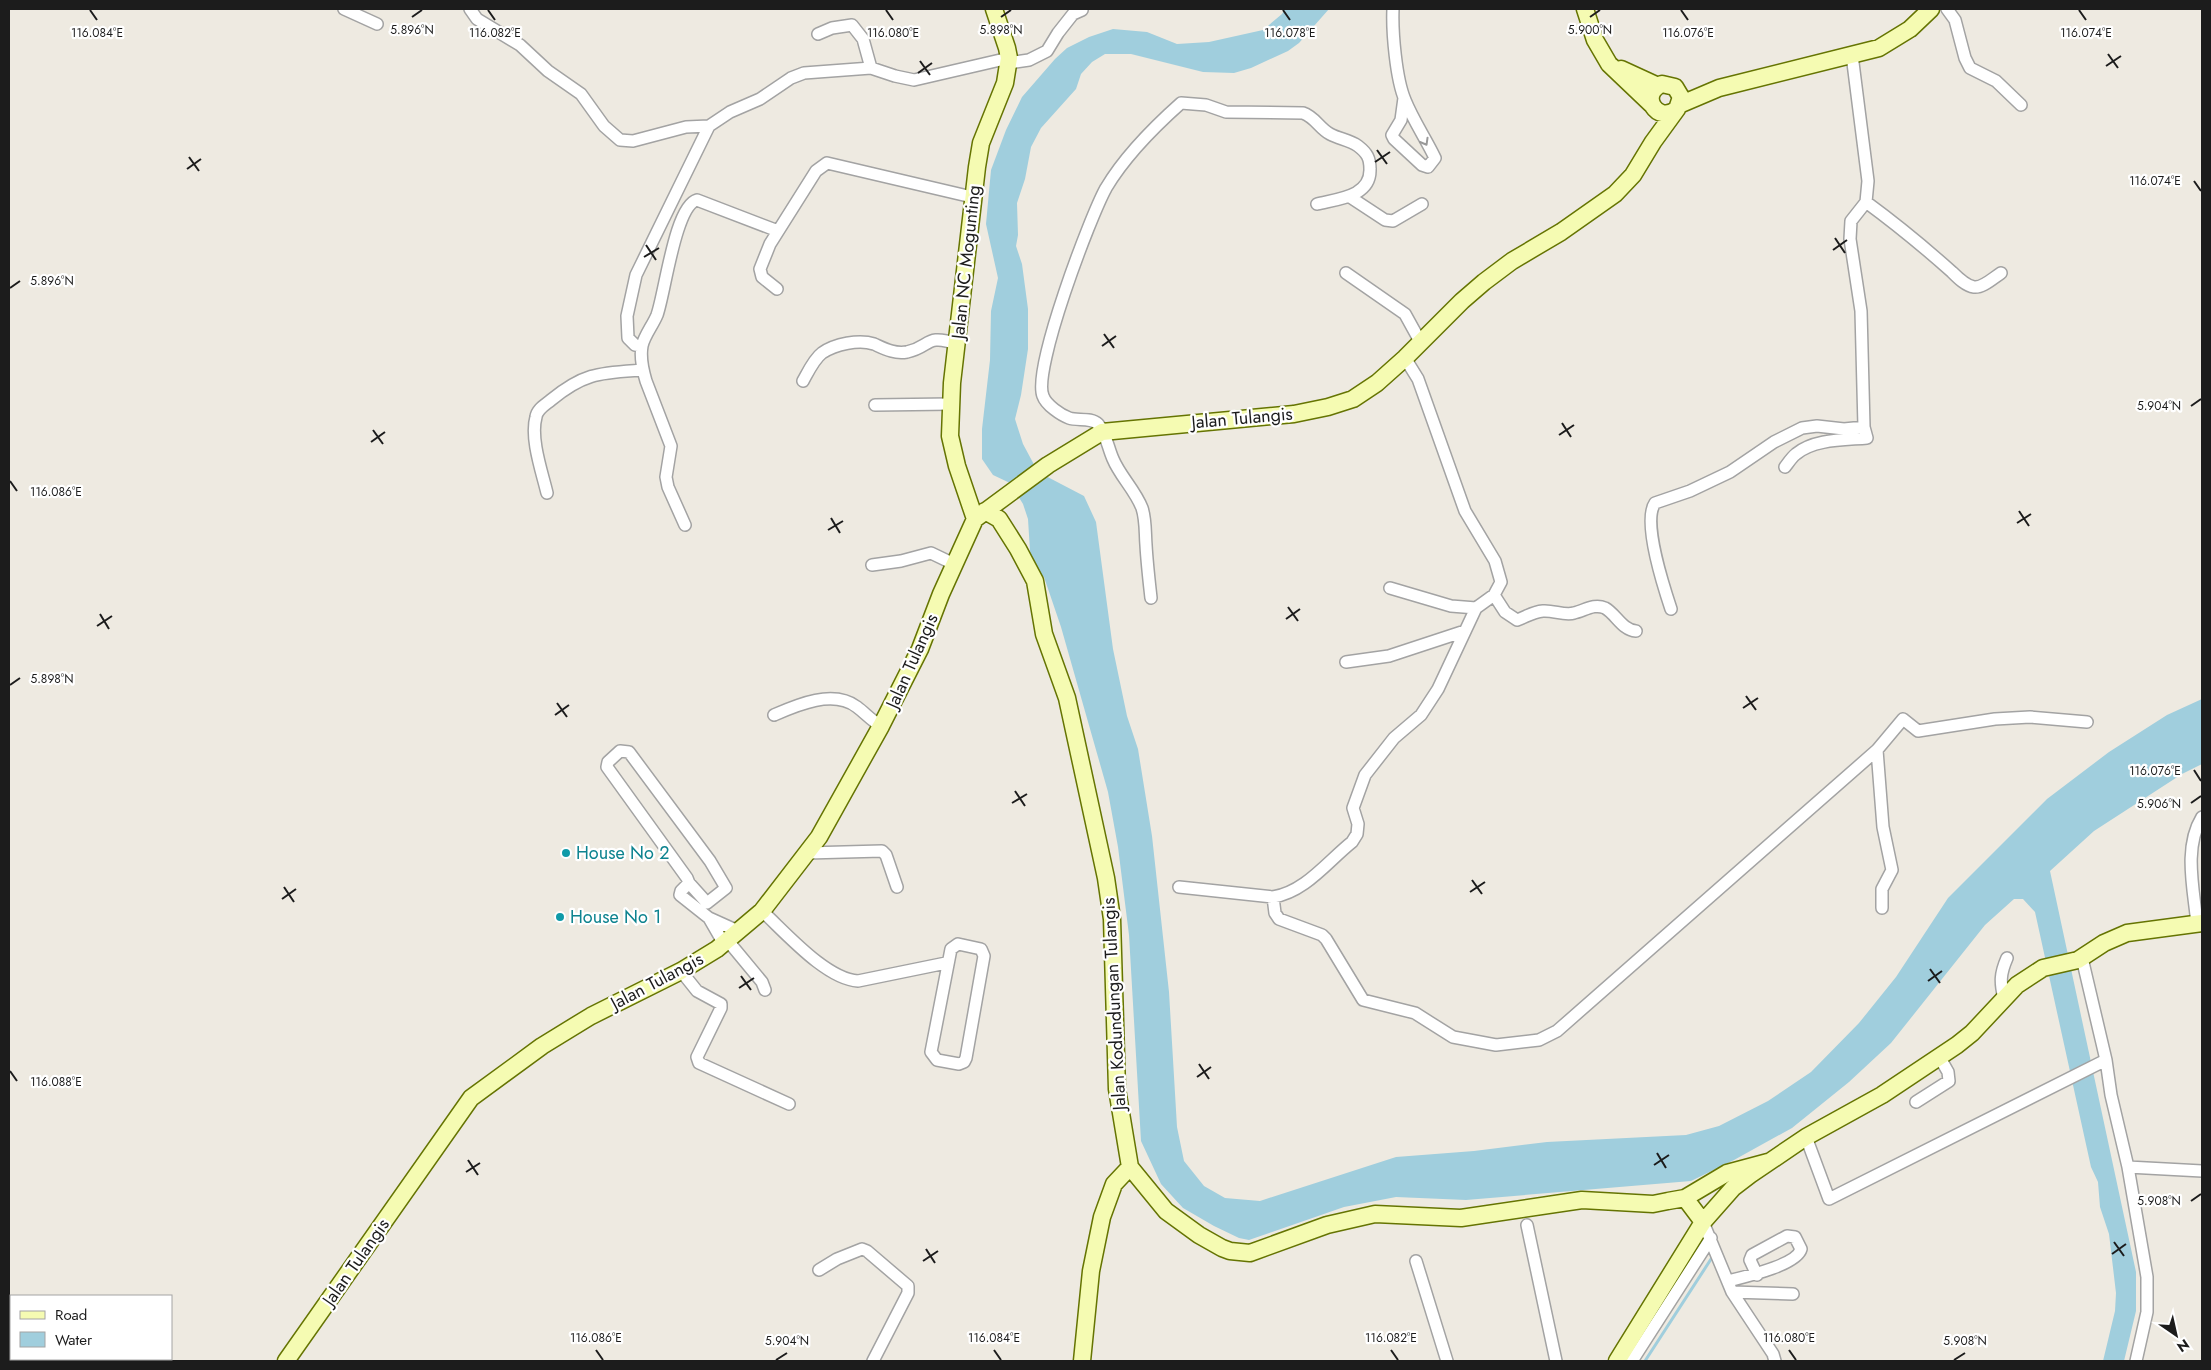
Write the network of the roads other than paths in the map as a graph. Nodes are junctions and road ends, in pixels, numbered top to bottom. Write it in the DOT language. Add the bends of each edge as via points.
graph roads {
  1 [pos="344,9"];
  2 [pos="470,9"];
  3 [pos="994,9"];
  4 [pos="1393,9"];
  5 [pos="1585,9"];
  6 [pos="1931,9"];
  7 [pos="1947,9"];
  8 [pos="1082,10"];
  9 [pos="378,24"];
  10 [pos="818,34"];
  11 [pos="1852,55"];
  12 [pos="1008,60"];
  13 [pos="1609,64"];
  14 [pos="871,68"];
  15 [pos="1658,86"];
  16 [pos="1404,98"];
  17 [pos="1678,101"];
  18 [pos="2021,105"];
  19 [pos="1653,106"];
  20 [pos="1414,119"];
  21 [pos="1401,120"];
  22 [pos="709,126"];
  23 [pos="1653,142"];
  24 [pos="972,197"];
  25 [pos="1350,197"];
  26 [pos="1866,202"];
  27 [pos="1317,204"];
  28 [pos="1422,204"];
  29 [pos="778,231"];
  30 [pos="1346,273"];
  31 [pos="2000,273"];
  32 [pos="777,289"];
  33 [pos="1421,343"];
  34 [pos="957,344"];
  35 [pos="642,346"];
  36 [pos="1405,358"];
  37 [pos="643,370"];
  38 [pos="803,381"];
  39 [pos="951,404"];
  40 [pos="875,405"];
  41 [pos="1864,427"];
  42 [pos="1102,432"];
  43 [pos="1785,467"];
  44 [pos="547,493"];
  45 [pos="980,515"];
  46 [pos="685,525"];
  47 [pos="954,564"];
  48 [pos="872,565"];
  49 [pos="1390,588"];
  50 [pos="1494,595"];
  51 [pos="1151,598"];
  52 [pos="1476,608"];
  53 [pos="1671,609"];
  54 [pos="1465,631"];
  55 [pos="1636,631"];
  56 [pos="1346,662"];
  57 [pos="774,715"];
  58 [pos="2087,722"];
  59 [pos="881,726"];
  60 [pos="1877,750"];
  61 [pos="2202,817"];
  62 [pos="808,853"];
  63 [pos="689,883"];
  64 [pos="897,887"];
  65 [pos="1179,887"];
  66 [pos="1272,897"];
  67 [pos="1882,908"];
  68 [pos="762,911"];
  69 [pos="709,918"];
  70 [pos="2200,924"];
  71 [pos="731,939"];
  72 [pos="2008,958"];
  73 [pos="2080,959"];
  74 [pos="946,964"];
  75 [pos="681,971"];
  76 [pos="765,990"];
  77 [pos="2004,999"];
  78 [pos="1940,1058"];
  79 [pos="2102,1062"];
  80 [pos="1916,1102"];
  81 [pos="789,1104"];
  82 [pos="1806,1137"];
  83 [pos="1768,1162"];
  84 [pos="1130,1167"];
  85 [pos="2128,1167"];
  86 [pos="2202,1171"];
  87 [pos="1685,1198"];
  88 [pos="1703,1222"];
  89 [pos="1527,1225"];
  90 [pos="1711,1238"];
  91 [pos="1416,1261"];
  92 [pos="819,1270"];
  93 [pos="1757,1275"];
  94 [pos="1730,1286"];
  95 [pos="1793,1294"];
  96 [pos="289,1360"];
  97 [pos="873,1361"];
  98 [pos="1082,1361"];
  99 [pos="1447,1361"];
  100 [pos="1556,1361"];
  101 [pos="1617,1361"];
  102 [pos="1632,1361"];
  103 [pos="1775,1361"];
  104 [pos="2136,1361"];
  1 -- 9 [label="street"];
  2 -- 22 [label="street" via="477,19 520,44 548,71 581,94 604,126 620,140 633,141"];
  3 -- 12 [label="street, Jalan NC Mogunting"];
  4 -- 16 [label="street" via="1394,45"];
  5 -- 13 [label="street" via="1595,40"];
  6 -- 11 [label="street" via="1891,42"];
  7 -- 18 [label="street" via="1955,20 1964,58 1970,68 1996,81"];
  8 -- 12 [label="street" via="1073,14 1047,51 1029,60"];
  10 -- 14 [label="street" via="852,25 863,39"];
  11 -- 17 [label="street"];
  11 -- 26 [label="street" via="1868,181"];
  12 -- 14 [label="street" via="914,80"];
  12 -- 24 [label="street, Jalan NC Mogunting" via="1005,83 980,142"];
  13 -- 15 [label="street"];
  13 -- 19 [label="street"];
  14 -- 22 [label="street" via="804,73"];
  15 -- 17 [label="street" via="1668,84"];
  15 -- 19 [label="street" via="1651,94"];
  16 -- 20 [label="street"];
  16 -- 21 [label="street"];
  17 -- 19 [label="street" via="1668,114 1658,112"];
  17 -- 23 [label="street, Jalan Tulangis"];
  19 -- 23 [label="street, Jalan Tulangis"];
  20 -- 21 [label="street"];
  20 -- 21 [label="street, one-way" via="1435,158 1428,167 1394,139 1392,135"];
  22 -- 35 [label="street" via="636,275 628,316 628,338 635,345"];
  23 -- 33 [label="street, Jalan Tulangis" via="1633,175 1615,194 1484,282"];
  24 -- 29 [label="street" via="827,163 816,171"];
  24 -- 34 [label="street, Jalan NC Mogunting"];
  25 -- 27 [label="street"];
  25 -- 28 [label="street" via="1385,220 1393,221"];
  25 -- 42 [label="street" via="1362,189 1370,175 1370,161 1356,144 1322,130 1311,115 1226,112 1206,105 1182,103 1160,122 1107,188 1082,242 1063,295 1042,378 1043,396 1053,408 1068,418 1097,423"];
  26 -- 31 [label="street" via="1910,234 1970,286 1983,285"];
  26 -- 41 [label="street" via="1851,221 1850,239 1861,311"];
  29 -- 32 [label="street" via="760,269 762,277"];
  29 -- 35 [label="street" via="700,201 692,202 672,246 657,315"];
  30 -- 33 [label="street" via="1405,314"];
  33 -- 36 [label="street, Jalan Tulangis"];
  34 -- 38 [label="street" via="934,339 908,352 892,352 872,343 836,346 822,353"];
  34 -- 39 [label="street, Jalan NC Mogunting"];
  35 -- 37 [label="street"];
  36 -- 42 [label="street, Jalan Tulangis" via="1353,399 1328,407 1294,414"];
  36 -- 50 [label="street" via="1424,393 1465,511 1496,561 1501,582"];
  37 -- 44 [label="street" via="582,378 539,410 536,440"];
  37 -- 46 [label="street" via="670,440 672,452 666,477"];
  39 -- 40 [label="street"];
  39 -- 45 [label="street, Jalan NC Mogunting" via="950,436 957,466"];
  41 -- 43 [label="street" via="1867,438 1826,442 1808,448 1796,454"];
  41 -- 53 [label="street" via="1802,428 1774,442 1730,472 1655,503 1651,512 1656,562"];
  42 -- 45 [label="street, Jalan Tulangis" via="1048,465"];
  42 -- 51 [label="street" via="1113,460 1143,511"];
  45 -- 47 [label="street, Jalan Tulangis"];
  45 -- 84 [label="street, Jalan Kodundungan Tulangis" via="999,520 1035,581 1044,634 1067,698 1096,827 1112,919 1117,1089"];
  47 -- 48 [label="street" via="931,553"];
  47 -- 59 [label="street, Jalan Tulangis" via="920,649"];
  49 -- 52 [label="street" via="1451,606"];
  50 -- 52 [label="street"];
  50 -- 55 [label="street" via="1505,612 1518,620 1543,611 1573,614 1588,607 1599,607 1626,628"];
  52 -- 54 [label="street"];
  54 -- 56 [label="street" via="1389,656"];
  54 -- 66 [label="street" via="1438,689 1421,715 1394,738 1360,784 1353,808 1358,824 1357,834 1352,842 1294,892"];
  57 -- 59 [label="street" via="818,700 847,702"];
  58 -- 60 [label="street" via="1995,719 1918,731 1903,719"];
  59 -- 62 [label="street, Jalan Tulangis"];
  60 -- 66 [label="street" via="1557,1031 1539,1040 1496,1044 1453,1037 1415,1013 1362,1000 1326,939 1279,918"];
  60 -- 67 [label="street" via="1883,828 1892,870 1882,889"];
  61 -- 70 [label="street" via="2193,837 2192,852"];
  62 -- 64 [label="street" via="882,850"];
  62 -- 68 [label="street, Jalan Tulangis"];
  63 -- 63 [label="street" via="608,767 608,762 620,751 629,752 710,861 726,888 707,904"];
  63 -- 69 [label="street" via="680,895"];
  65 -- 66 [label="street"];
  68 -- 71 [label="street, Jalan Tulangis"];
  68 -- 74 [label="street" via="825,969 847,980 858,981"];
  69 -- 71 [label="street"];
  69 -- 71 [label="street"];
  70 -- 73 [label="street" via="2127,933"];
  71 -- 75 [label="street, Jalan Tulangis"];
  71 -- 76 [label="street"];
  72 -- 77 [label="street" via="2001,972"];
  73 -- 77 [label="street" via="2043,968"];
  73 -- 79 [label="street"];
  74 -- 74 [label="street" via="931,1052 937,1060 959,1064 966,1058 983,952 954,945"];
  75 -- 81 [label="street" via="697,991 721,1004 697,1057 699,1063"];
  75 -- 96 [label="street, Jalan Tulangis" via="591,1016 542,1046 471,1098"];
  77 -- 78 [label="street" via="1972,1034"];
  78 -- 80 [label="street" via="1948,1072 1948,1081"];
  78 -- 82 [label="street"];
  79 -- 82 [label="street" via="1829,1199"];
  79 -- 85 [label="street"];
  82 -- 83 [label="street"];
  83 -- 87 [label="street, Jalan Kodundungan Tulangis" via="1727,1173"];
  83 -- 88 [label="street" via="1734,1188"];
  84 -- 87 [label="street, Jalan Kodundungan Tulangis" via="1158,1202 1179,1221 1222,1248 1240,1252 1250,1252 1328,1225 1375,1214 1461,1218 1582,1200 1653,1204"];
  84 -- 98 [label="street" via="1114,1184 1102,1217 1091,1271"];
  85 -- 86 [label="street"];
  85 -- 104 [label="street" via="2148,1285"];
  87 -- 88 [label="street"];
  88 -- 90 [label="street"];
  88 -- 101 [label="street"];
  89 -- 100 [label="street"];
  90 -- 94 [label="street"];
  90 -- 102 [label="street"];
  91 -- 99 [label="street"];
  92 -- 97 [label="street" via="862,1249 908,1286 908,1293"];
  93 -- 94 [label="street"];
  94 -- 95 [label="street"];
  94 -- 103 [label="street"];
}
